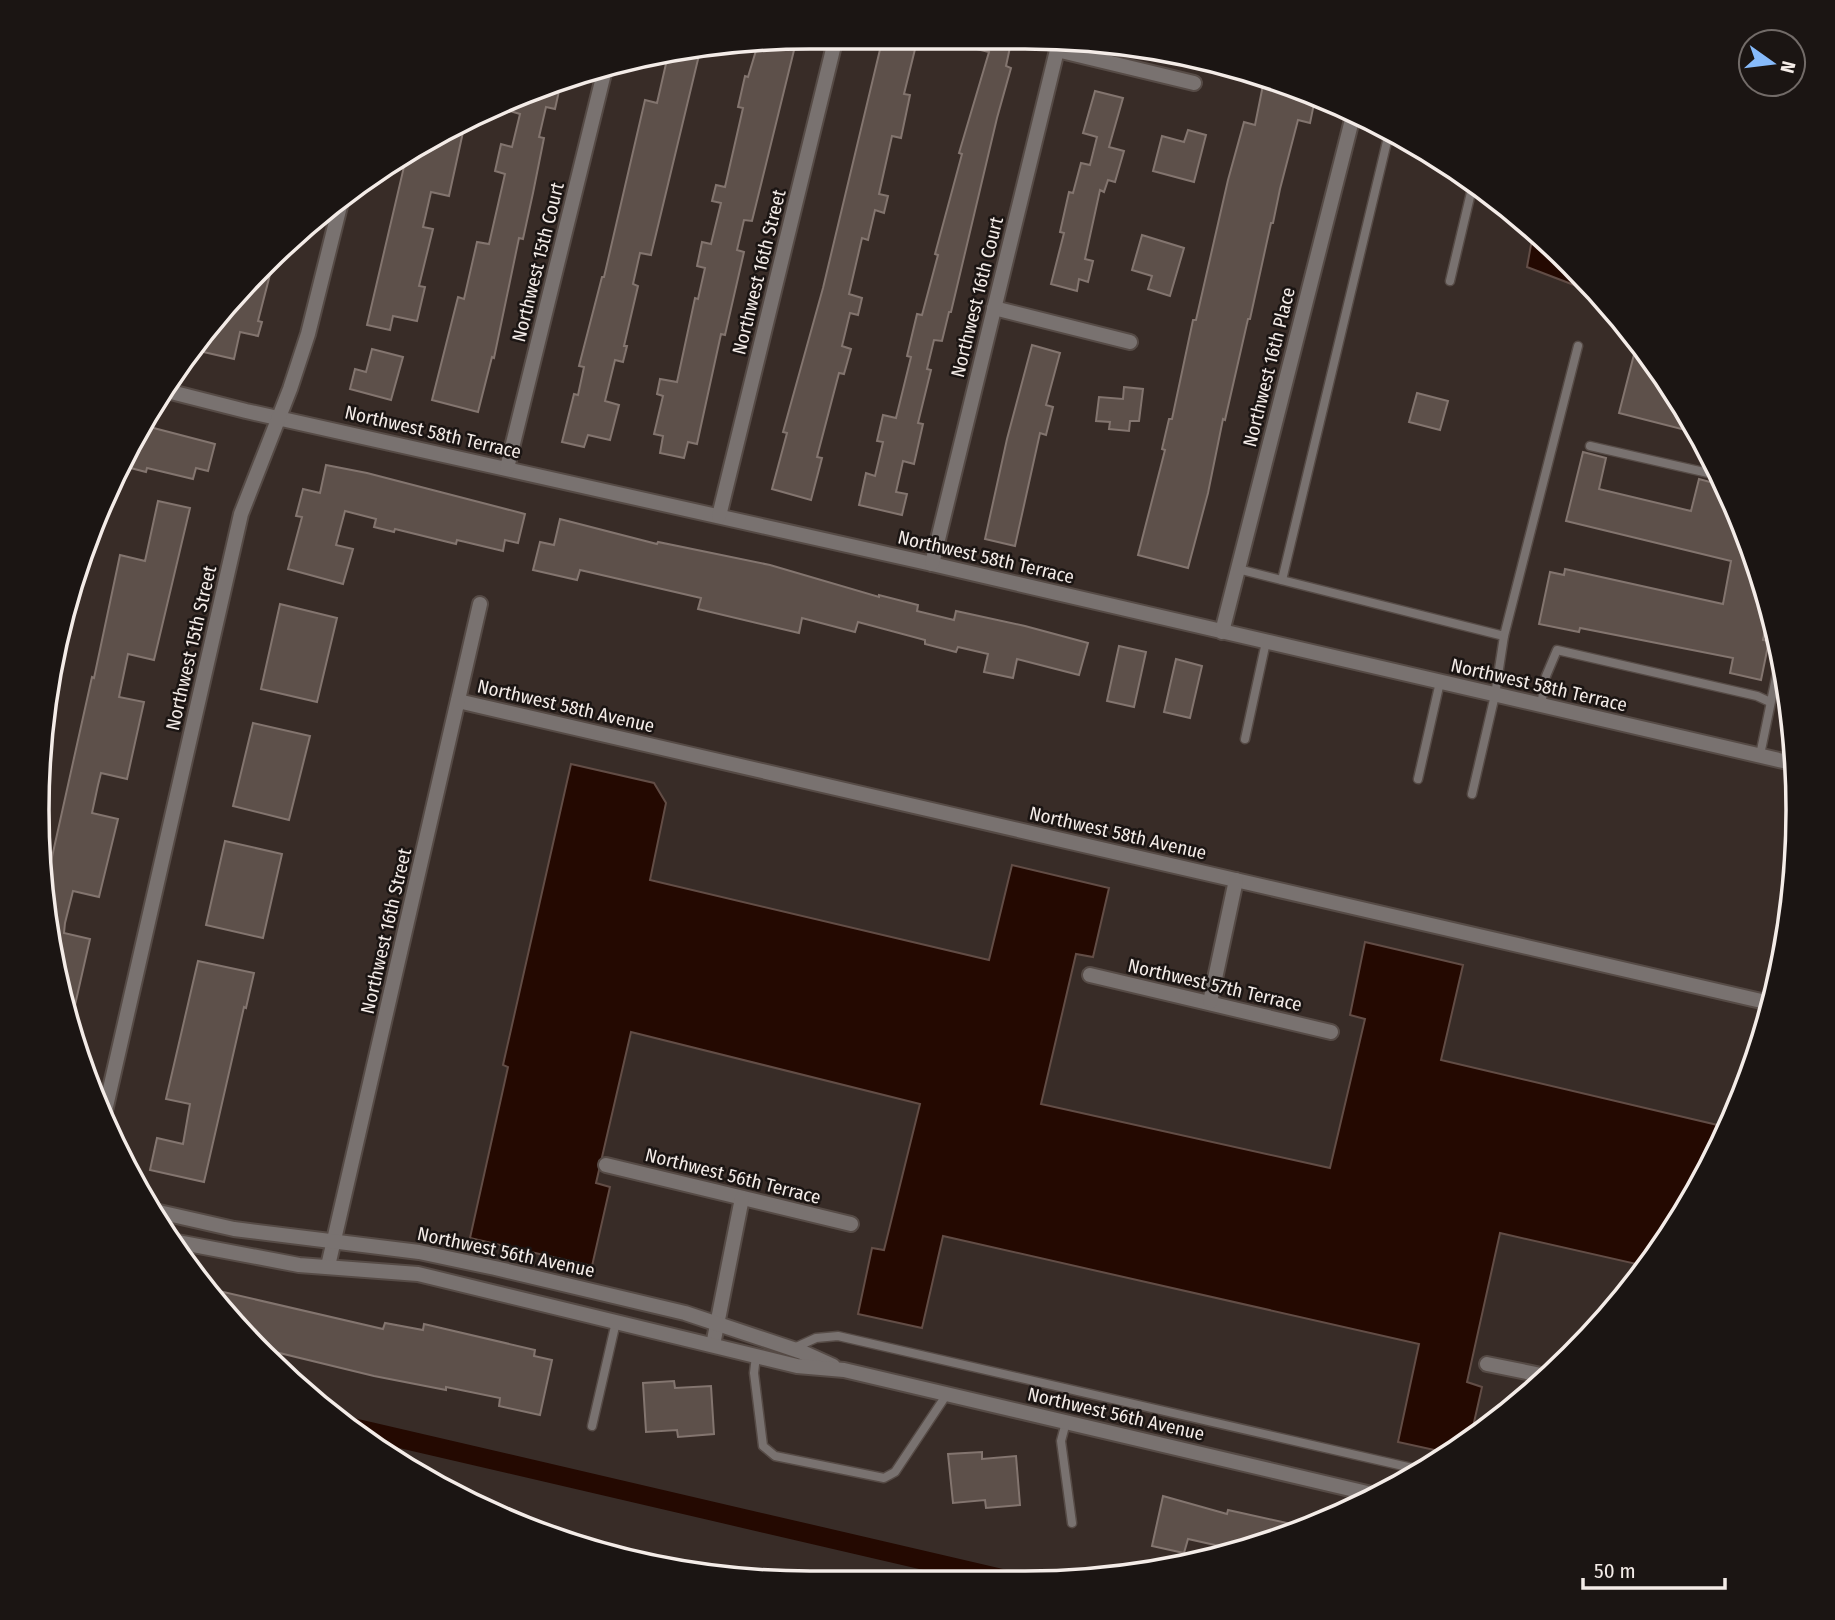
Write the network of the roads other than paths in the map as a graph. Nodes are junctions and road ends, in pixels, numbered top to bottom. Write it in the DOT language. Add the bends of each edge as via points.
graph roads {
  1 [pos="833,49"];
  2 [pos="1057,50"];
  3 [pos="1088,52"];
  4 [pos="603,78"];
  5 [pos="1194,83"];
  6 [pos="1351,122"];
  7 [pos="1387,141"];
  8 [pos="1471,193"];
  9 [pos="338,213"];
  10 [pos="1450,281"];
  11 [pos="994,308"];
  12 [pos="1130,342"];
  13 [pos="1578,346"];
  14 [pos="174,393"];
  15 [pos="278,417"];
  16 [pos="1590,446"];
  17 [pos="507,468"];
  18 [pos="1708,473"];
  19 [pos="719,516"];
  20 [pos="932,564"];
  21 [pos="1238,569"];
  22 [pos="1282,580"];
  23 [pos="480,604"];
  24 [pos="1222,632"];
  25 [pos="1504,636"];
  26 [pos="1266,642"];
  27 [pos="1440,682"];
  28 [pos="1774,683"];
  29 [pos="1495,695"];
  30 [pos="458,701"];
  31 [pos="1770,702"];
  32 [pos="1541,705"];
  33 [pos="1245,739"];
  34 [pos="1760,755"];
  35 [pos="1784,761"];
  36 [pos="1418,779"];
  37 [pos="1472,794"];
  38 [pos="1236,880"];
  39 [pos="1090,975"];
  40 [pos="1761,1001"];
  41 [pos="1210,1002"];
  42 [pos="1331,1032"];
  43 [pos="107,1101"];
  44 [pos="606,1165"];
  45 [pos="742,1198"];
  46 [pos="165,1213"];
  47 [pos="851,1224"];
  48 [pos="334,1242"];
  49 [pos="185,1243"];
  50 [pos="328,1266"];
  51 [pos="617,1322"];
  52 [pos="718,1323"];
  53 [pos="713,1345"];
  54 [pos="793,1349"];
  55 [pos="756,1356"];
  56 [pos="1487,1364"];
  57 [pos="844,1370"];
  58 [pos="1536,1374"];
  59 [pos="947,1394"];
  60 [pos="1066,1422"];
  61 [pos="592,1426"];
  62 [pos="1409,1467"];
  63 [pos="1364,1492"];
  64 [pos="1072,1523"];
  1 -- 19 [label="street, Northwest 16th Street"];
  2 -- 11 [label="street, Northwest 16th Court"];
  3 -- 5 [label="street"];
  4 -- 17 [label="street, Northwest 15th Court"];
  6 -- 21 [label="street, Northwest 16th Place"];
  7 -- 22 [label="lane"];
  8 -- 10 [label="lane"];
  9 -- 15 [label="street, Northwest 15th Street" via="308,334"];
  11 -- 12 [label="street"];
  11 -- 20 [label="street, Northwest 16th Court"];
  13 -- 25 [label="lane"];
  14 -- 15 [label="street, Northwest 58th Terrace"];
  15 -- 17 [label="street, Northwest 58th Terrace"];
  15 -- 43 [label="street, Northwest 15th Street" via="242,514"];
  16 -- 18 [label="lane"];
  17 -- 19 [label="street, Northwest 58th Terrace"];
  19 -- 20 [label="street, Northwest 58th Terrace"];
  20 -- 24 [label="street, Northwest 58th Terrace"];
  21 -- 22 [label="lane"];
  21 -- 24 [label="street, Northwest 16th Place"];
  22 -- 25 [label="lane"];
  23 -- 30 [label="street, Northwest 16th Street"];
  24 -- 26 [label="street, Northwest 58th Terrace"];
  25 -- 29 [label="lane"];
  26 -- 27 [label="street, Northwest 58th Terrace"];
  26 -- 33 [label="lane"];
  27 -- 29 [label="street, Northwest 58th Terrace"];
  27 -- 36 [label="lane"];
  28 -- 31 [label="lane"];
  29 -- 32 [label="street, Northwest 58th Terrace"];
  29 -- 37 [label="lane"];
  30 -- 38 [label="street, Northwest 58th Avenue"];
  30 -- 48 [label="street, Northwest 16th Street"];
  31 -- 32 [label="lane" via="1744,692 1557,650"];
  31 -- 34 [label="lane"];
  32 -- 34 [label="street, Northwest 58th Terrace"];
  34 -- 35 [label="street, Northwest 58th Terrace"];
  38 -- 40 [label="street, Northwest 58th Avenue"];
  38 -- 41 [label="street"];
  39 -- 41 [label="street, Northwest 57th Terrace"];
  41 -- 42 [label="street, Northwest 57th Terrace"];
  44 -- 45 [label="street, Northwest 56th Terrace"];
  45 -- 47 [label="street, Northwest 56th Terrace"];
  45 -- 52 [label="street"];
  46 -- 48 [label="street, Northwest 56th Avenue"];
  48 -- 50 [label="street, Northwest 16th Street"];
  48 -- 52 [label="street, Northwest 56th Avenue" via="458,1259"];
  49 -- 50 [label="street, Northwest 56th Avenue" via="299,1265"];
  50 -- 51 [label="street, Northwest 56th Avenue" via="418,1274"];
  51 -- 53 [label="street, Northwest 56th Avenue"];
  51 -- 61 [label="lane"];
  52 -- 53 [label="street"];
  52 -- 54 [label="street, Northwest 56th Avenue"];
  53 -- 55 [label="street, Northwest 56th Avenue"];
  54 -- 57 [label="street, Northwest 56th Avenue"];
  54 -- 62 [label="lane" via="816,1338 838,1336"];
  55 -- 57 [label="street, Northwest 56th Avenue"];
  55 -- 59 [label="lane" via="763,1446 775,1456 857,1473 884,1478 895,1472"];
  56 -- 58 [label="street"];
  57 -- 59 [label="street, Northwest 56th Avenue"];
  59 -- 60 [label="street, Northwest 56th Avenue"];
  60 -- 63 [label="street, Northwest 56th Avenue"];
  60 -- 64 [label="lane" via="1061,1441"];
}
